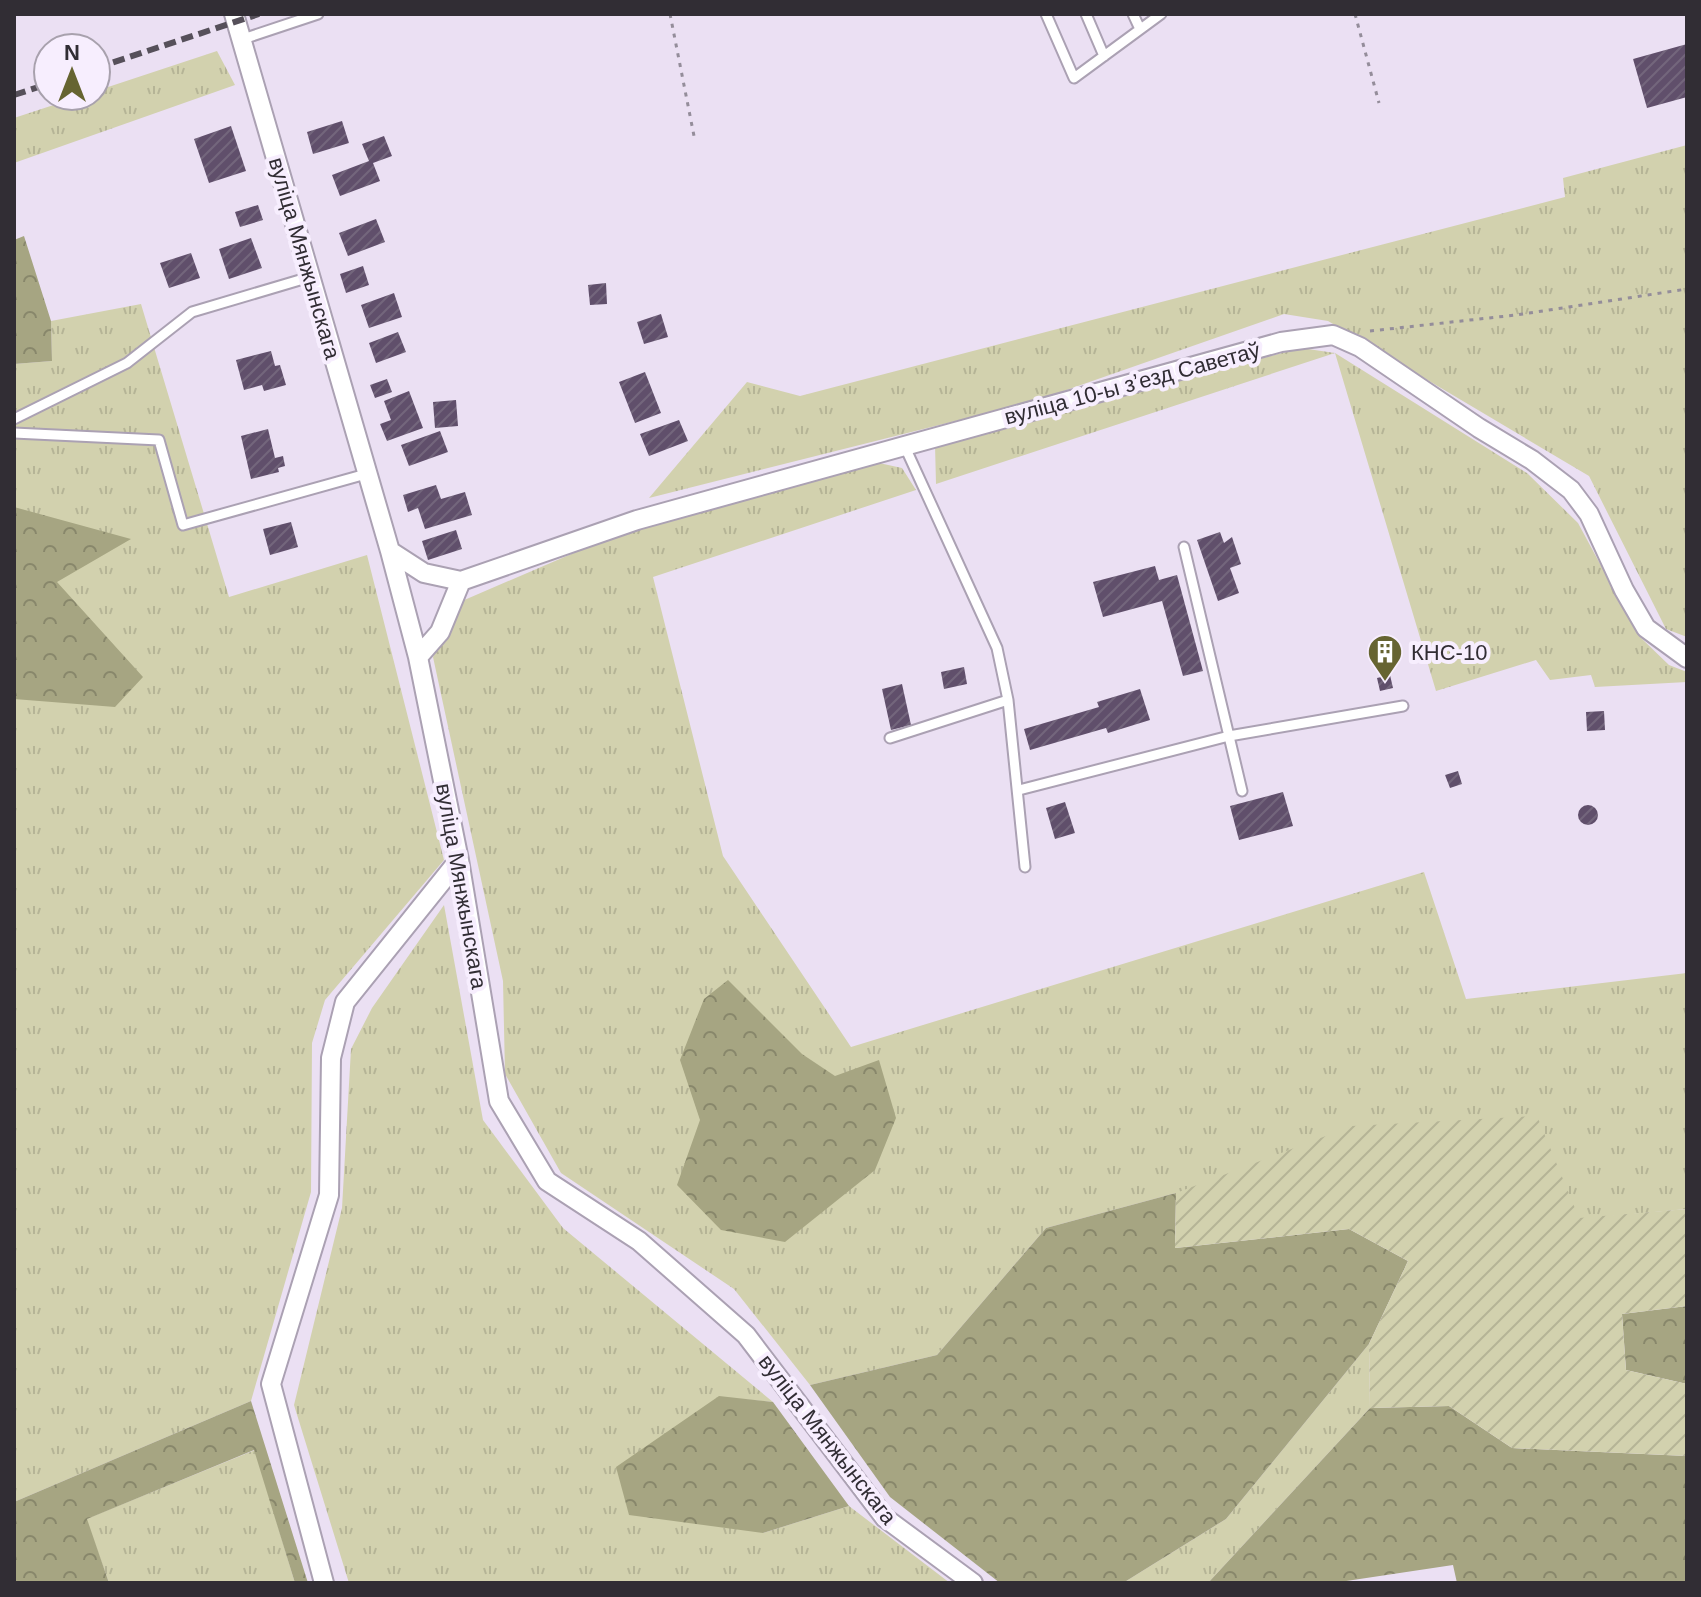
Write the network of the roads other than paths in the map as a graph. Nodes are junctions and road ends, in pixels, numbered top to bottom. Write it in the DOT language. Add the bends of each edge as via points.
graph roads {
  1 [pos="234,14"];
  2 [pos="318,14"];
  3 [pos="1046,14"];
  4 [pos="1086,14"];
  5 [pos="1133,14"];
  6 [pos="1161,14"];
  7 [pos="1140,29"];
  8 [pos="243,39"];
  9 [pos="1104,56"];
  10 [pos="310,277"];
  11 [pos="14,419"];
  12 [pos="14,433"];
  13 [pos="905,447"];
  14 [pos="366,474"];
  15 [pos="1184,547"];
  16 [pos="390,551"];
  17 [pos="461,581"];
  18 [pos="418,657"];
  19 [pos="1687,658"];
  20 [pos="1008,700"];
  21 [pos="1403,706"];
  22 [pos="1229,736"];
  23 [pos="890,738"];
  24 [pos="1019,790"];
  25 [pos="1242,791"];
  26 [pos="459,860"];
  27 [pos="1025,867"];
  28 [pos="324,1583"];
  29 [pos="973,1583"];
  1 -- 8 [label="street, вуліца Мянжынскага"];
  2 -- 8 [label="lane"];
  3 -- 9 [label="lane" via="1074,78"];
  4 -- 9 [label="lane"];
  5 -- 7 [label="lane"];
  6 -- 7 [label="lane"];
  7 -- 9 [label="lane"];
  8 -- 10 [label="street, вуліца Мянжынскага"];
  10 -- 11 [label="lane" via="192,312 127,363"];
  10 -- 14 [label="street, вуліца Мянжынскага"];
  12 -- 14 [label="lane" via="159,440 183,525"];
  13 -- 17 [label="street, вуліца 10-ы зʼезд Саветаў" via="637,520"];
  13 -- 19 [label="street, вуліца 10-ы зʼезд Саветаў" via="1281,342 1333,335 1360,347 1571,490 1589,514 1646,628"];
  13 -- 20 [label="lane" via="997,648"];
  14 -- 16 [label="street, вуліца Мянжынскага"];
  15 -- 22 [label="lane"];
  16 -- 17 [label="street" via="424,573"];
  16 -- 18 [label="street, вуліца Мянжынскага"];
  17 -- 18 [label="street" via="440,632"];
  18 -- 26 [label="street, вуліца Мянжынскага"];
  20 -- 23 [label="lane"];
  20 -- 24 [label="lane"];
  21 -- 22 [label="lane"];
  22 -- 24 [label="lane"];
  22 -- 25 [label="lane"];
  24 -- 27 [label="lane"];
  26 -- 28 [label="street" via="345,1002 331,1058 329,1195 271,1384"];
  26 -- 29 [label="street, вуліца Мянжынскага" via="499,1101 547,1181 639,1241 746,1335 885,1518"];
}
